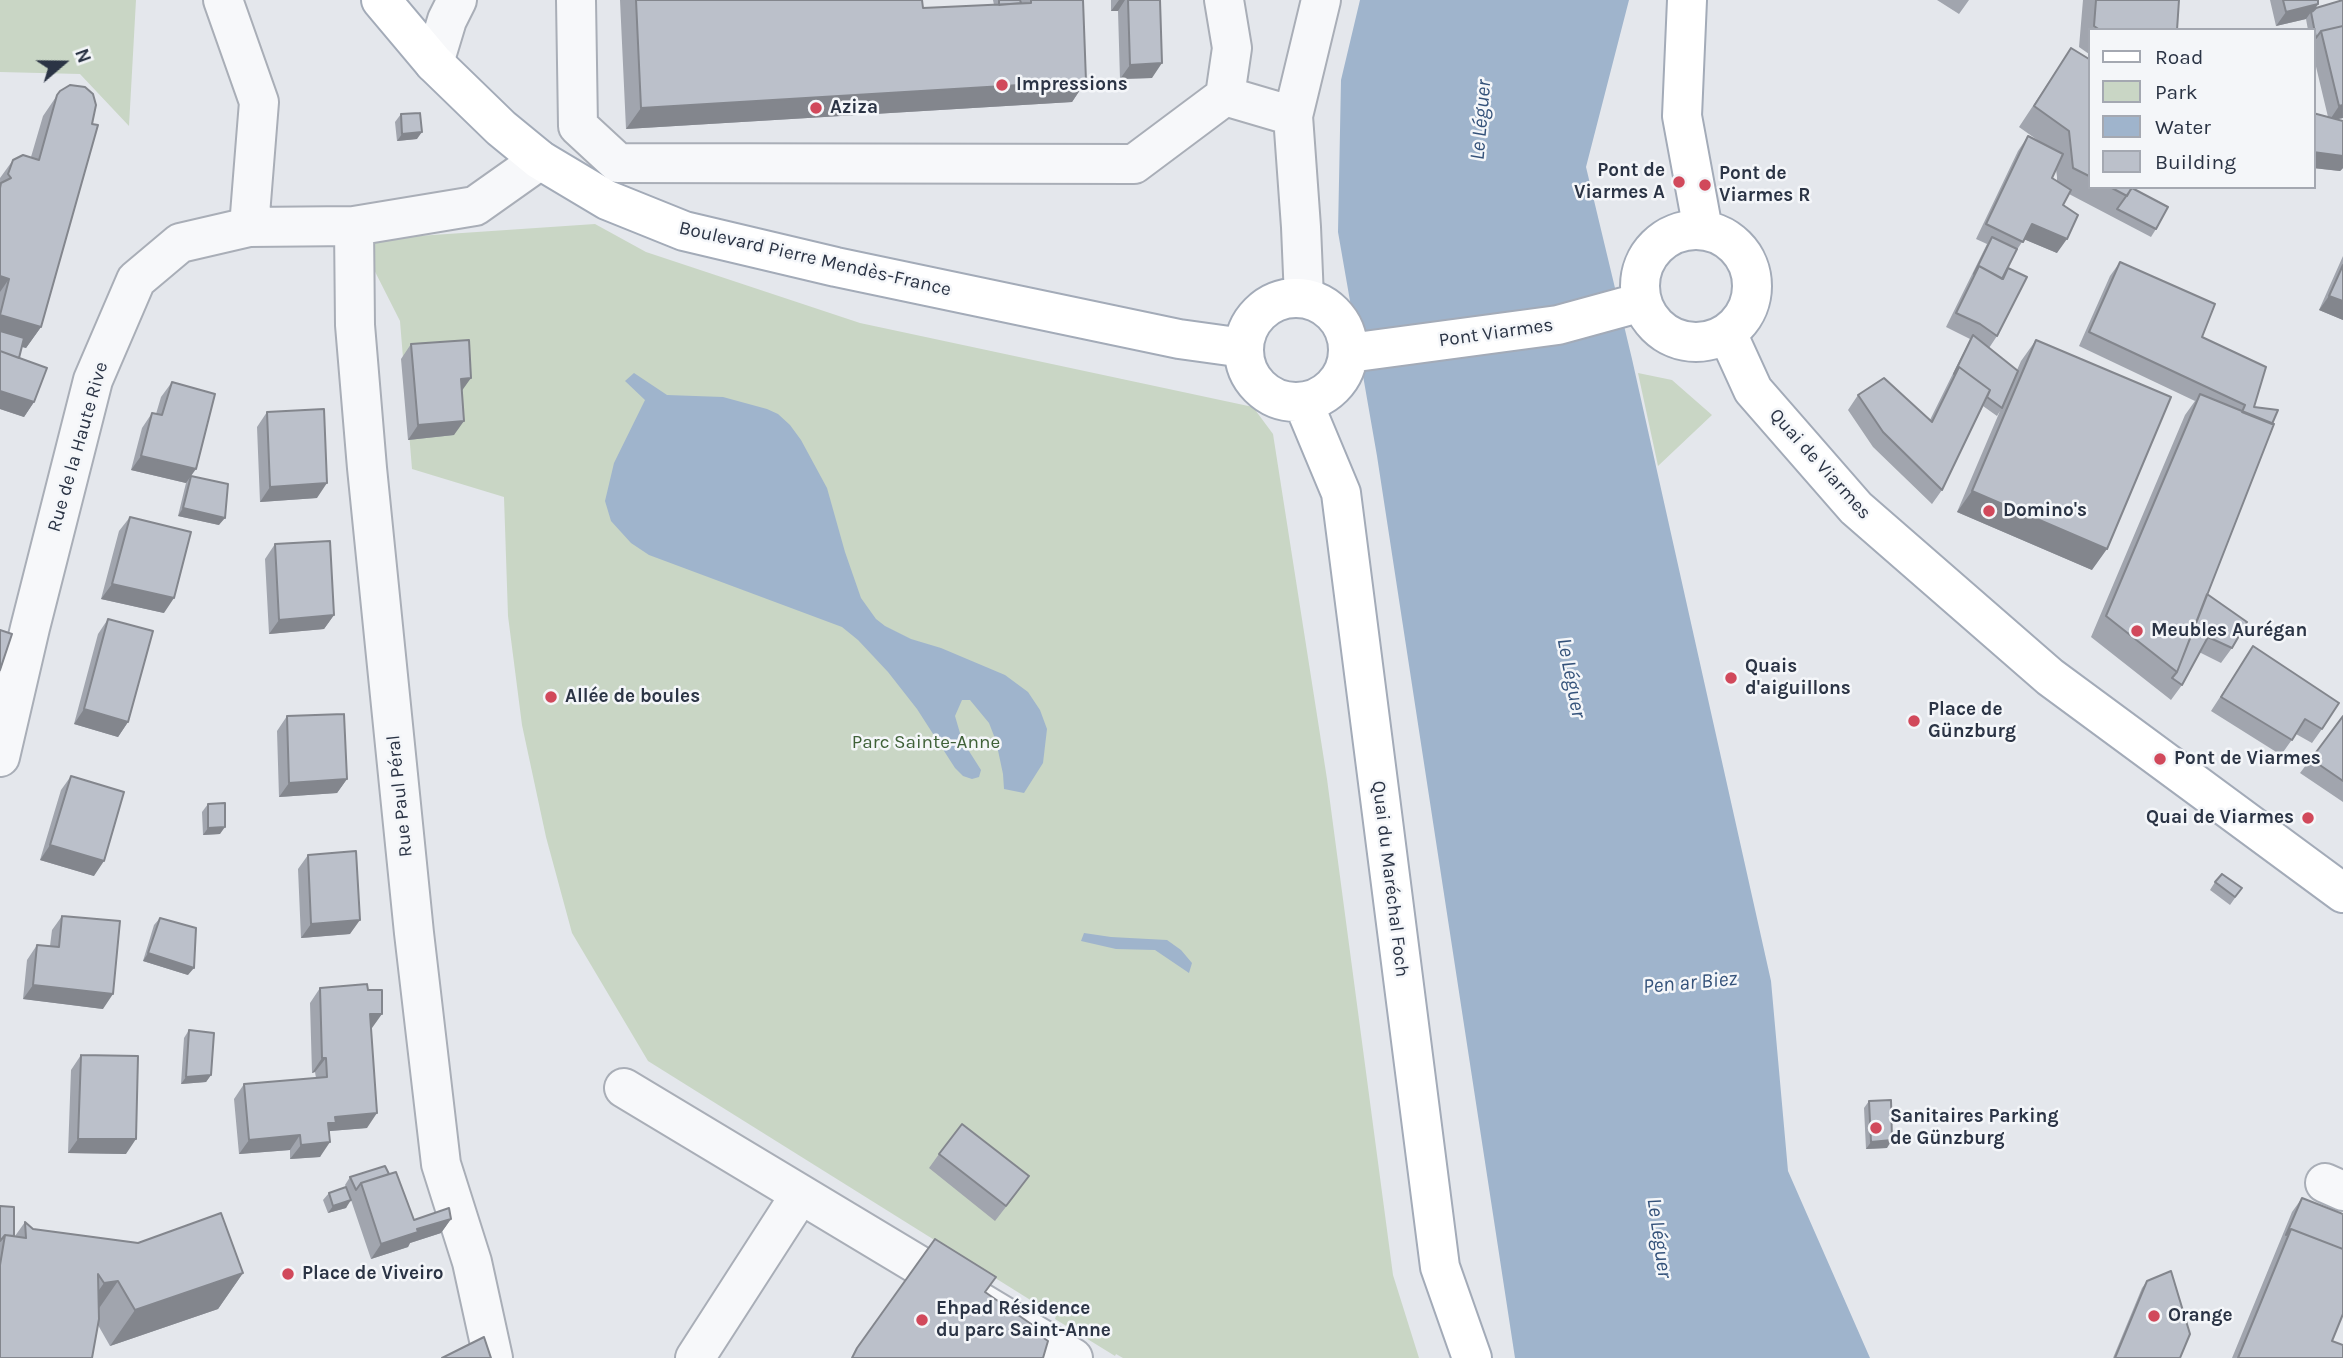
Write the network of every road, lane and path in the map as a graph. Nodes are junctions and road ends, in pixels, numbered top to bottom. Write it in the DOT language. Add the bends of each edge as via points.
graph roads {
  1 [pos="223,0"];
  2 [pos="381,0"];
  3 [pos="457,0"];
  4 [pos="576,0"];
  5 [pos="1224,0"];
  6 [pos="1321,0"];
  7 [pos="1688,0"];
  8 [pos="434,63"];
  9 [pos="1225,96"];
  10 [pos="1293,116"];
  11 [pos="540,160"];
  12 [pos="354,226"];
  13 [pos="249,227"];
  14 [pos="1703,230"];
  15 [pos="1304,298"];
  16 [pos="1634,304"];
  17 [pos="1727,333"];
  18 [pos="1244,348"];
  19 [pos="1353,352"];
  20 [pos="1303,402"];
  21 [pos="15,624"];
  22 [pos="0,757"];
  23 [pos="2340,893"];
  24 [pos="624,1088"];
  25 [pos="800,1195"];
  26 [pos="493,1358"];
  27 [pos="695,1358"];
  28 [pos="1073,1358"];
  29 [pos="1472,1358"];
  1 -- 13 [label="street" via="259,102"];
  2 -- 8 [label="main road, Boulevard Pierre Mendès-France"];
  3 -- 8 [label="street"];
  4 -- 9 [label="street" via="578,125 618,163 1134,164"];
  5 -- 9 [label="street" via="1232,48"];
  6 -- 10 [label="street"];
  7 -- 14 [label="main road" via="1682,116"];
  8 -- 11 [label="main road, Boulevard Pierre Mendès-France"];
  9 -- 10 [label="street"];
  10 -- 15 [label="street"];
  11 -- 12 [label="street, Rue de la Haute Rive" via="475,206"];
  11 -- 18 [label="main road, Boulevard Pierre Mendès-France" via="607,200 684,231 1024,307"];
  12 -- 13 [label="street, Rue de la Haute Rive"];
  12 -- 26 [label="street, Rue Paul Péral" via="355,324 367,468 439,1150 472,1262"];
  13 -- 21 [label="street, Rue de la Haute Rive" via="180,243 136,280 93,380"];
  14 -- 16 [label="main road" via="1679,233 1658,244 1648,256"];
  14 -- 17 [label="main road" via="1737,247 1752,283 1741,320"];
  15 -- 18 [label="main road" via="1286,299 1255,317"];
  15 -- 19 [label="main road" via="1325,306 1338,319"];
  16 -- 17 [label="main road" via="1677,340 1694,343"];
  16 -- 19 [label="main road, Pont Viarmes" via="1558,325"];
  17 -- 23 [label="main road, Quai de Viarmes" via="1753,390 1856,508 2050,677"];
  18 -- 20 [label="main road" via="1255,382 1268,394"];
  19 -- 20 [label="main road" via="1335,386 1321,397"];
  20 -- 29 [label="main road, Quai du Maréchal Foch" via="1340,493 1440,1267"];
  21 -- 22 [label="street, Rue de la Haute Rive"];
  24 -- 25 [label="street"];
  25 -- 27 [label="street"];
  25 -- 28 [label="street"];
}
